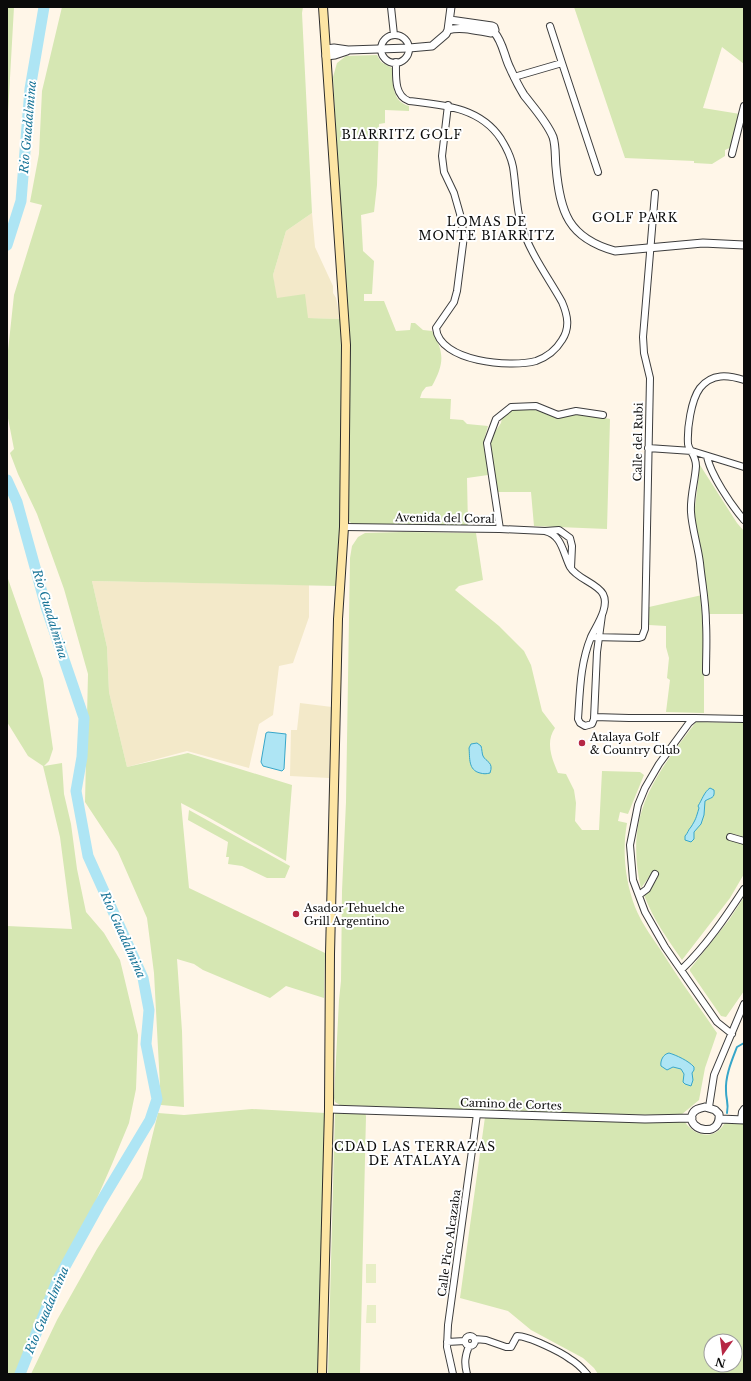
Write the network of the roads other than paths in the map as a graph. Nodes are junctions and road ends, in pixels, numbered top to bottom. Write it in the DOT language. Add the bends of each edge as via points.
graph roads {
  1 [pos="323,7"];
  2 [pos="392,7"];
  3 [pos="451,7"];
  4 [pos="450,20"];
  5 [pos="550,26"];
  6 [pos="448,30"];
  7 [pos="494,32"];
  8 [pos="394,35"];
  9 [pos="409,48"];
  10 [pos="381,49"];
  11 [pos="326,52"];
  12 [pos="396,62"];
  13 [pos="562,63"];
  14 [pos="514,77"];
  15 [pos="448,105"];
  16 [pos="744,106"];
  17 [pos="732,154"];
  18 [pos="598,172"];
  19 [pos="655,193"];
  20 [pos="744,245"];
  21 [pos="650,249"];
  22 [pos="744,380"];
  23 [pos="603,415"];
  24 [pos="648,448"];
  25 [pos="692,451"];
  26 [pos="707,456"];
  27 [pos="744,467"];
  28 [pos="744,520"];
  29 [pos="344,527"];
  30 [pos="500,529"];
  31 [pos="545,531"];
  32 [pos="572,569"];
  33 [pos="602,615"];
  34 [pos="591,637"];
  35 [pos="599,638"];
  36 [pos="706,672"];
  37 [pos="594,717"];
  38 [pos="695,718"];
  39 [pos="744,719"];
  40 [pos="730,837"];
  41 [pos="744,841"];
  42 [pos="655,874"];
  43 [pos="744,889"];
  44 [pos="639,895"];
  45 [pos="681,970"];
  46 [pos="744,1004"];
  47 [pos="732,1034"];
  48 [pos="709,1108"];
  49 [pos="329,1109"];
  50 [pos="477,1114"];
  51 [pos="742,1116"];
  52 [pos="692,1118"];
  53 [pos="720,1119"];
  54 [pos="447,1342"];
  55 [pos="467,1343"];
  56 [pos="322,1374"];
  57 [pos="453,1374"];
  58 [pos="467,1374"];
  59 [pos="587,1374"];
  1 -- 11 [label="main road"];
  2 -- 8 [label="street"];
  3 -- 4 [label="street"];
  4 -- 6 [label="street"];
  4 -- 7 [label="street" via="492,26 495,28"];
  5 -- 13 [label="street"];
  6 -- 7 [label="street"];
  6 -- 9 [label="street" via="443,38 432,46"];
  7 -- 14 [label="street" via="499,37"];
  8 -- 9 [label="street" via="406,40"];
  8 -- 10 [label="street" via="386,38"];
  9 -- 10 [label="street"];
  9 -- 12 [label="street" via="404,60"];
  10 -- 11 [label="street" via="348,50 335,55"];
  10 -- 12 [label="street" via="388,60"];
  11 -- 29 [label="main road" via="346,344"];
  12 -- 15 [label="street" via="398,90 404,99"];
  13 -- 14 [label="street"];
  13 -- 18 [label="street"];
  14 -- 21 [label="street" via="554,139 558,192 565,215 578,233 589,242 615,251"];
  15 -- 15 [label="street" via="442,156 444,172 454,194 464,236 454,302 436,328 437,333 450,350 475,360 496,363 535,361 547,356 561,343 566,335 566,312 524,236 512,164 506,146 486,121 471,112"];
  16 -- 17 [label="street"];
  19 -- 21 [label="street, Calle del Rubi"];
  20 -- 21 [label="street" via="703,243"];
  21 -- 24 [label="street, Calle del Rubi" via="643,337 650,378"];
  22 -- 25 [label="street" via="718,376 710,379 700,389 690,419 688,446"];
  23 -- 30 [label="street" via="576,411 558,415 536,406 511,407 496,419 487,443"];
  24 -- 25 [label="street"];
  24 -- 35 [label="street, Calle del Rubi" via="645,629 642,637"];
  25 -- 26 [label="street"];
  25 -- 36 [label="street" via="696,468 691,512 704,599"];
  26 -- 27 [label="street"];
  26 -- 28 [label="street" via="720,485"];
  29 -- 30 [label="street, Avenida del Coral"];
  29 -- 49 [label="main road" via="338,619"];
  30 -- 31 [label="street, Avenida del Coral"];
  31 -- 32 [label="street" via="561,542"];
  31 -- 32 [label="street, Avenida del Coral" via="559,530 570,538"];
  32 -- 33 [label="street" via="603,594"];
  33 -- 34 [label="street"];
  33 -- 35 [label="street"];
  34 -- 35 [label="street"];
  34 -- 37 [label="street" via="580,675 578,719 582,725 587,726 592,724"];
  35 -- 37 [label="street"];
  37 -- 38 [label="street"];
  38 -- 39 [label="street"];
  38 -- 44 [label="street" via="659,764 638,805 630,845 633,880"];
  40 -- 41 [label="street"];
  42 -- 44 [label="street" via="647,889"];
  43 -- 45 [label="street" via="697,956"];
  44 -- 45 [label="street" via="645,912"];
  45 -- 47 [label="street" via="718,1022"];
  46 -- 47 [label="street"];
  47 -- 48 [label="street" via="714,1076"];
  48 -- 52 [label="street" via="699,1108 694,1111"];
  48 -- 53 [label="street" via="719,1114"];
  49 -- 50 [label="street, Camino de Cortes"];
  49 -- 56 [label="main road"];
  50 -- 52 [label="street, Camino de Cortes"];
  50 -- 54 [label="street, Calle Pico Alcazaba"];
  51 -- 53 [label="street"];
  52 -- 53 [label="street" via="693,1124 697,1127 709,1129 715,1127"];
  54 -- 55 [label="street"];
  54 -- 57 [label="street, Calle Pico Alcazaba"];
  55 -- 58 [label="street" via="464,1363"];
  55 -- 59 [label="street" via="469,1336 511,1347 517,1336 520,1336 570,1359"];
}
